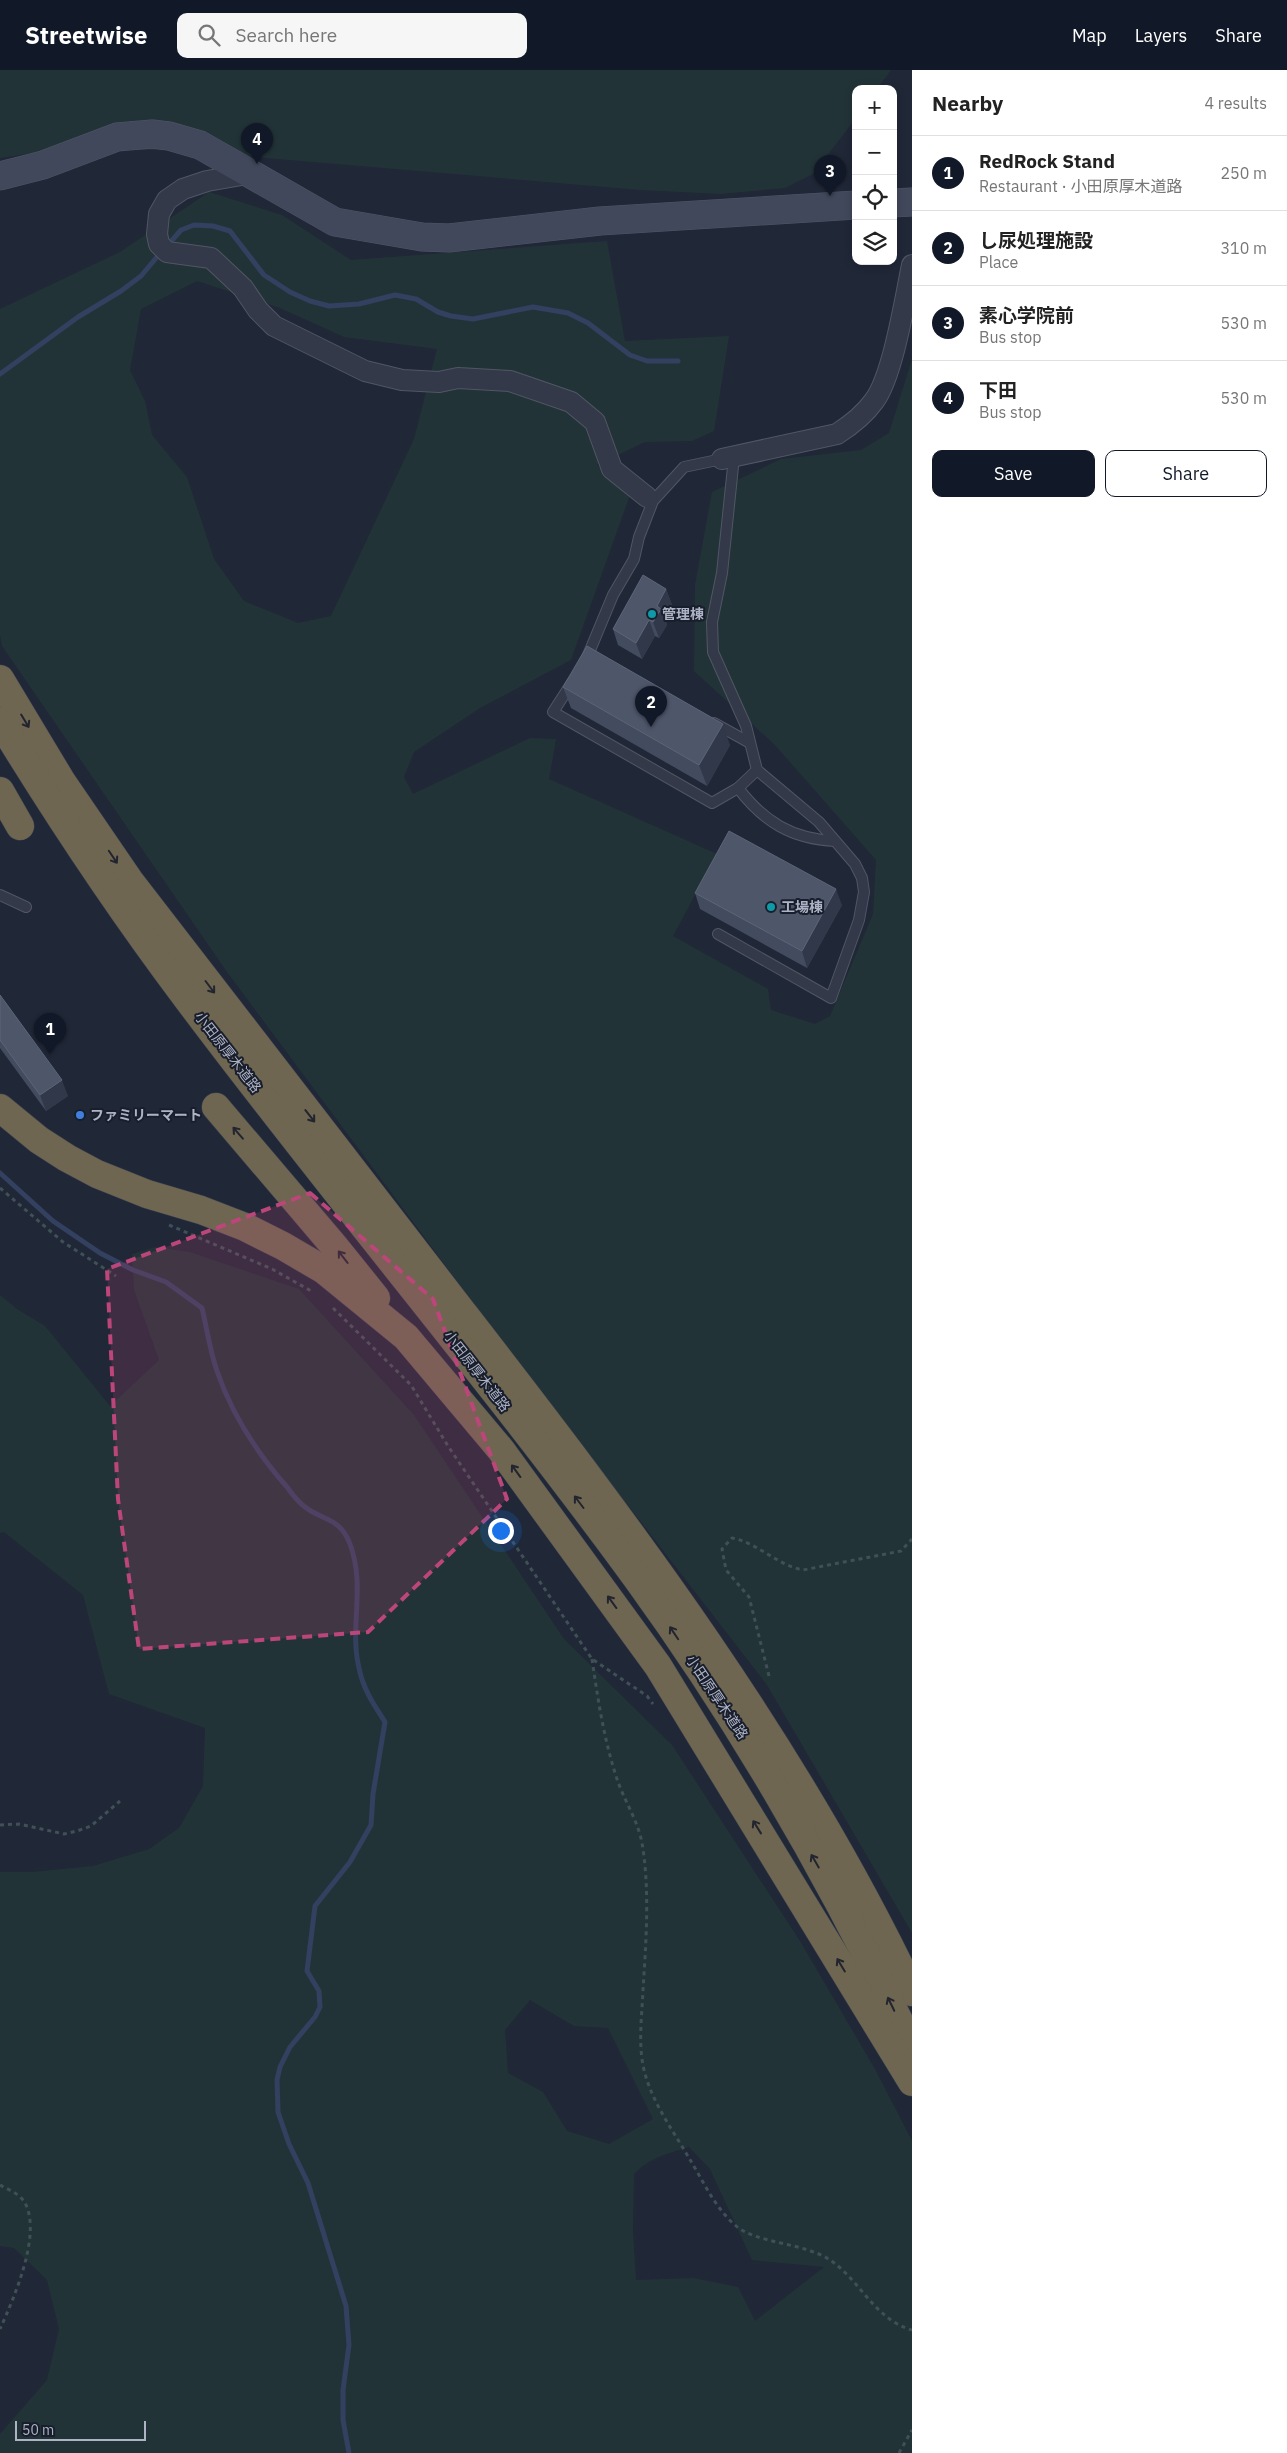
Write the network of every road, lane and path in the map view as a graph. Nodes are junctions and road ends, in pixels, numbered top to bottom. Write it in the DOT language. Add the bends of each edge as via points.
graph roads {
  1 [pos="253,173"];
  2 [pos="0,176"];
  3 [pos="912,202"];
  4 [pos="897,203"];
  5 [pos="852,205"];
  6 [pos="912,265"];
  7 [pos="728,458"];
  8 [pos="650,499"];
  9 [pos="0,679"];
  10 [pos="708,719"];
  11 [pos="0,721"];
  12 [pos="750,743"];
  13 [pos="757,770"];
  14 [pos="738,788"];
  15 [pos="0,791"];
  16 [pos="20,826"];
  17 [pos="835,842"];
  18 [pos="0,895"];
  19 [pos="26,907"];
  20 [pos="718,934"];
  21 [pos="216,1107"];
  22 [pos="0,1108"];
  23 [pos="0,1188"];
  24 [pos="161,1222"];
  25 [pos="116,1276"];
  26 [pos="320,1296"];
  27 [pos="327,1302"];
  28 [pos="406,1337"];
  29 [pos="912,1539"];
  30 [pos="592,1659"];
  31 [pos="769,1676"];
  32 [pos="659,1711"];
  33 [pos="120,1801"];
  34 [pos="0,1825"];
  35 [pos="912,1992"];
  36 [pos="912,2048"];
  37 [pos="912,2082"];
  38 [pos="0,2185"];
  39 [pos="0,2329"];
  40 [pos="912,2330"];
  41 [pos="912,2430"];
  42 [pos="899,2453"];
  1 -- 2 [label="street" via="200,145 152,134 117,137 43,165"];
  1 -- 5 [label="street" via="335,222 399,234 449,238 600,221"];
  1 -- 8 [label="street" via="208,181 183,189 167,200 159,214 159,244 167,252 211,258 274,326 365,371 402,380 438,382 458,378 510,381 571,402 595,422 612,469"];
  3 -- 4 [label="street"];
  6 -- 7 [label="street" via="887,373 875,400 858,419 837,434"];
  7 -- 8 [label="lane" via="684,467"];
  7 -- 12 [label="lane" via="722,573 712,622 713,652 746,726"];
  8 -- 14 [label="lane" via="634,559 613,595 595,655 579,671 553,712 712,803"];
  9 -- 35 [label="highway, 小田原厚木道路, one-way" via="62,782 129,880 582,1466 735,1682 815,1811"];
  10 -- 12 [label="lane"];
  36 -- 11 [label="highway, 小田原厚木道路, one-way" via="827,1881 747,1742 639,1582 185,996 108,889"];
  12 -- 13 [label="lane"];
  13 -- 14 [label="lane"];
  13 -- 17 [label="lane" via="819,822"];
  14 -- 17 [label="lane" via="752,807 785,830 810,840"];
  15 -- 16 [label="highway"];
  17 -- 20 [label="lane" via="855,864 864,892 859,920 831,998"];
  18 -- 19 [label="lane"];
  28 -- 21 [label="highway, one-way" via="335,1247"];
  22 -- 28 [label="highway" via="39,1140 97,1174 147,1194 209,1212 283,1246 324,1270"];
  23 -- 25 [label="path" via="63,1242"];
  24 -- 26 [label="path" via="272,1269"];
  27 -- 30 [label="path" via="411,1385 448,1446"];
  37 -- 28 [label="highway, one-way" via="658,1666 501,1450"];
  29 -- 31 [label="path" via="901,1551 804,1570 791,1568 747,1541 732,1538 722,1549 726,1570 749,1597"];
  30 -- 32 [label="path" via="647,1696"];
  30 -- 40 [label="path" via="600,1716 617,1778 642,1841 646,1873 642,2060 655,2102 719,2206 735,2226 829,2259 846,2272 889,2319"];
  33 -- 34 [label="path" via="91,1826 77,1832 64,1834 19,1824"];
  38 -- 39 [label="path" via="25,2202 30,2220 28,2250"];
  41 -- 42 [label="path"];
}
